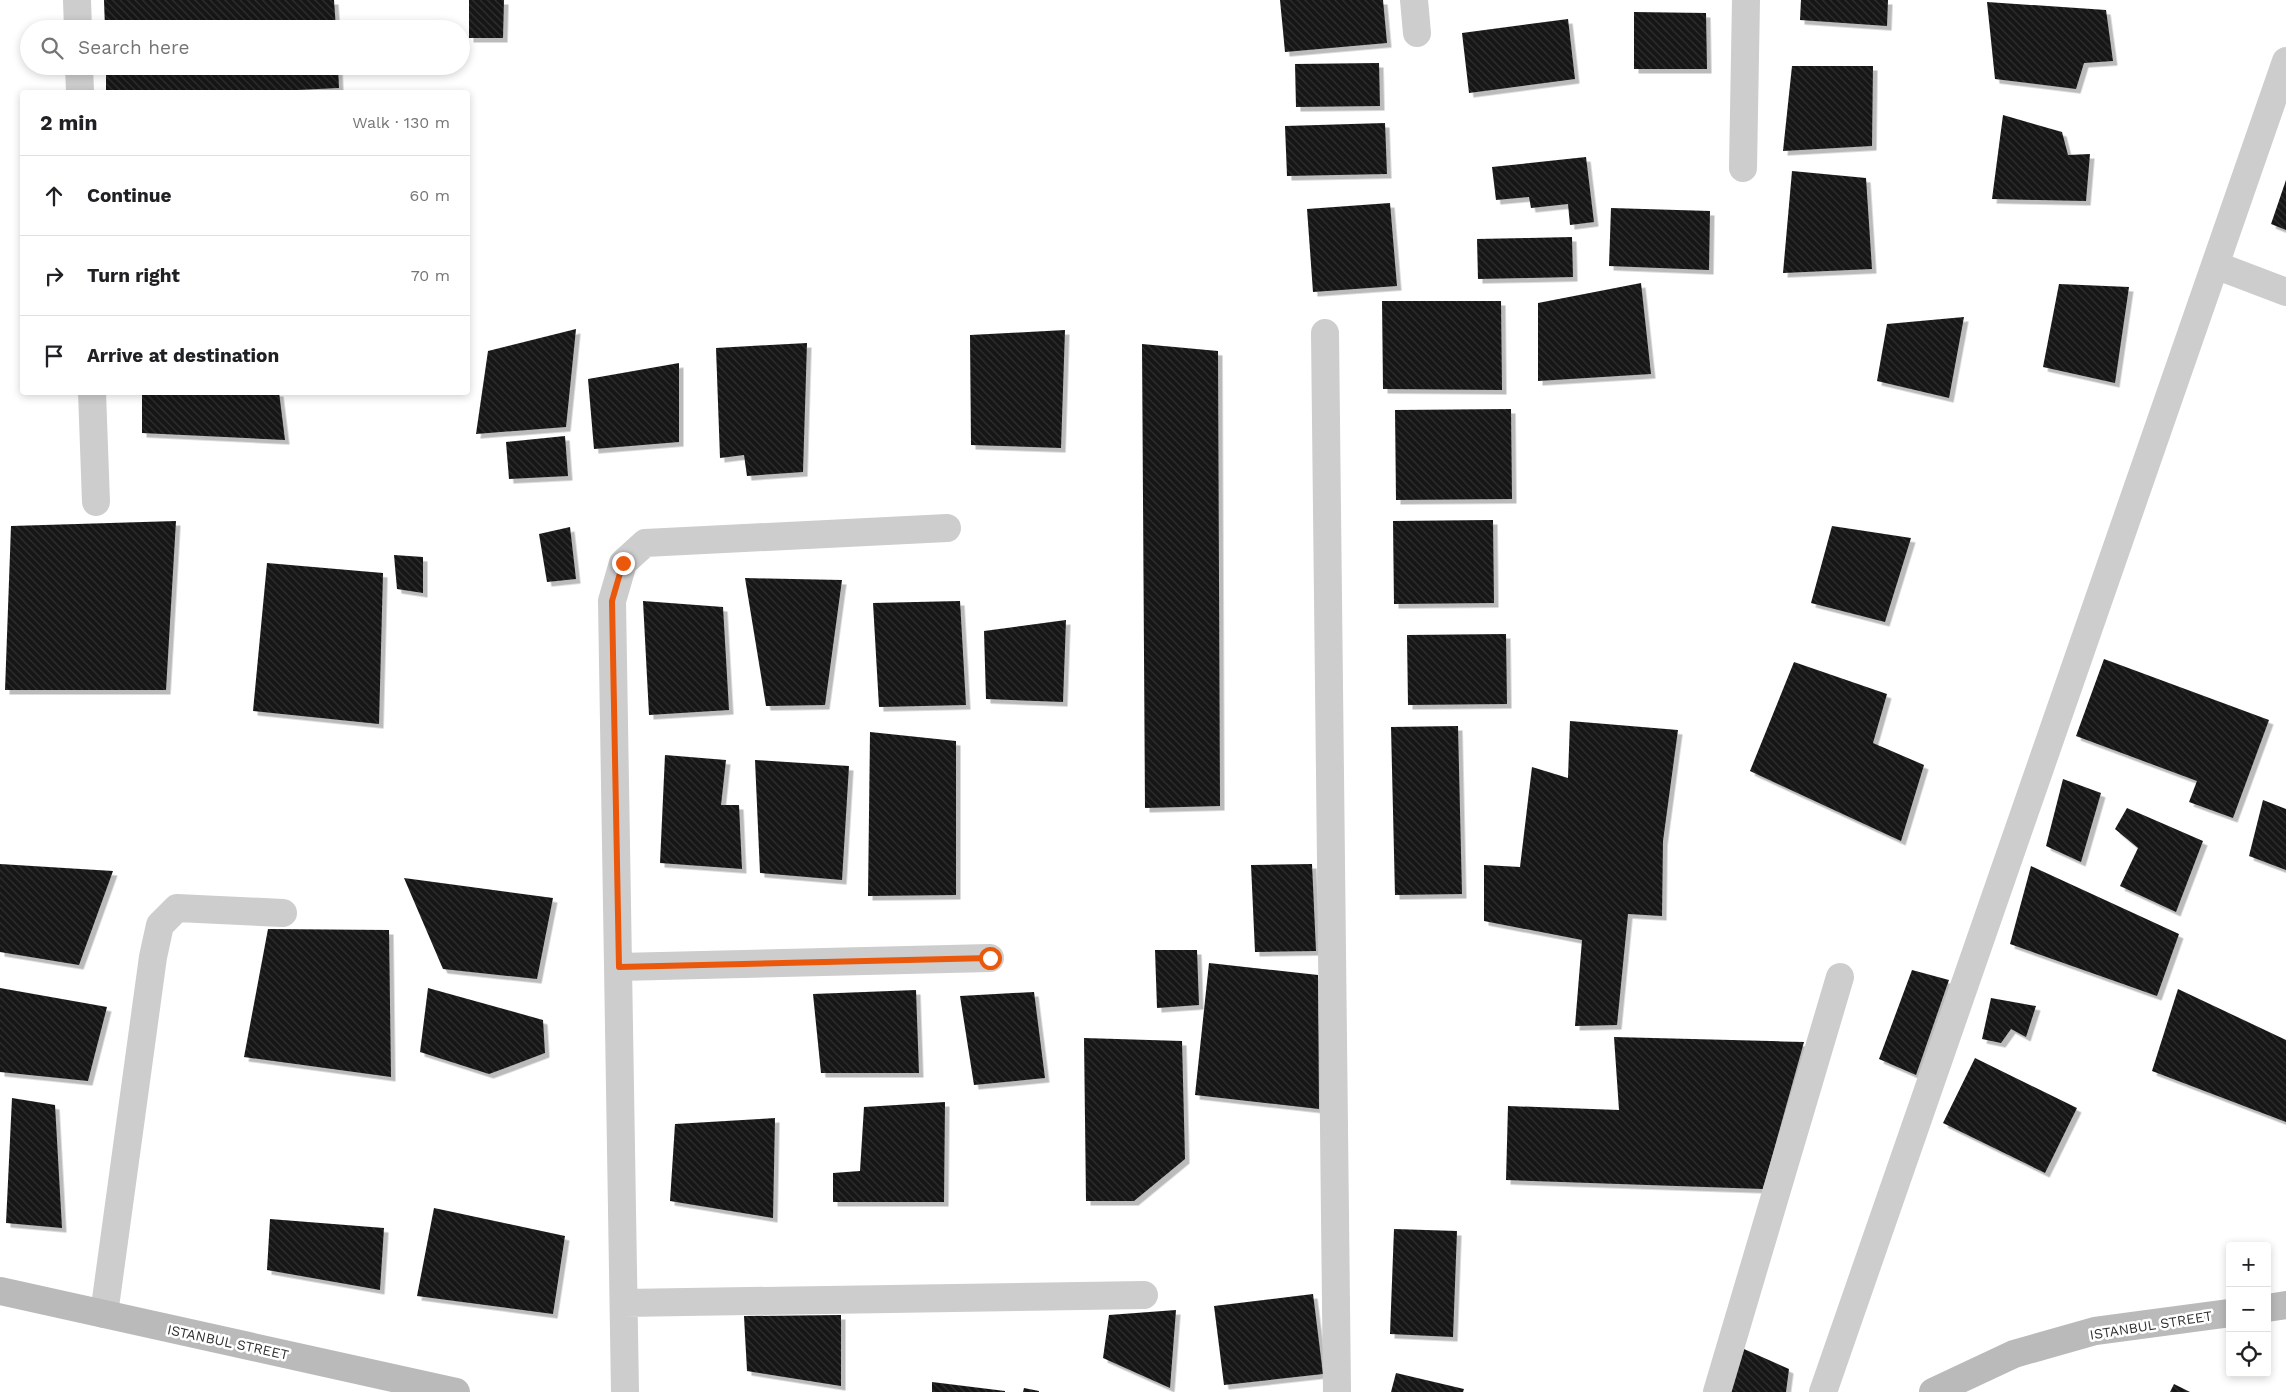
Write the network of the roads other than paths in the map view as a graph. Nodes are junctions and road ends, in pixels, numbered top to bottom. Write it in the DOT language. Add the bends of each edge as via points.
graph roads {
  1 [pos="77,0"];
  2 [pos="1414,0"];
  3 [pos="1746,0"];
  4 [pos="78,20"];
  5 [pos="1417,33"];
  6 [pos="2286,61"];
  7 [pos="79,75"];
  8 [pos="80,90"];
  9 [pos="1743,168"];
  10 [pos="2215,265"];
  11 [pos="2286,292"];
  12 [pos="1325,333"];
  13 [pos="92,395"];
  14 [pos="96,502"];
  15 [pos="947,528"];
  16 [pos="284,913"];
  17 [pos="990,958"];
  18 [pos="619,967"];
  19 [pos="1840,977"];
  20 [pos="0,1291"];
  21 [pos="1144,1295"];
  22 [pos="624,1303"];
  23 [pos="2286,1305"];
  24 [pos="2271,1307"];
  25 [pos="104,1314"];
  26 [pos="2226,1314"];
  27 [pos="456,1392"];
  28 [pos="625,1392"];
  29 [pos="1337,1392"];
  30 [pos="1717,1392"];
  31 [pos="1823,1392"];
  32 [pos="1933,1392"];
  1 -- 4 [label="street"];
  2 -- 5 [label="street"];
  3 -- 9 [label="street"];
  6 -- 10 [label="street"];
  7 -- 8 [label="street"];
  10 -- 11 [label="street"];
  10 -- 31 [label="street"];
  12 -- 29 [label="street"];
  13 -- 14 [label="street"];
  15 -- 18 [label="street" via="645,543 623,563 612,601"];
  16 -- 25 [label="street" via="178,908 160,924"];
  17 -- 18 [label="street"];
  18 -- 22 [label="street"];
  19 -- 30 [label="street"];
  20 -- 25 [label="street, ISTANBUL STREET"];
  21 -- 22 [label="street"];
  22 -- 28 [label="street"];
  23 -- 24 [label="street"];
  25 -- 27 [label="street, ISTANBUL STREET"];
  26 -- 32 [label="street, ISTANBUL STREET" via="2095,1331 2014,1354"];
}
